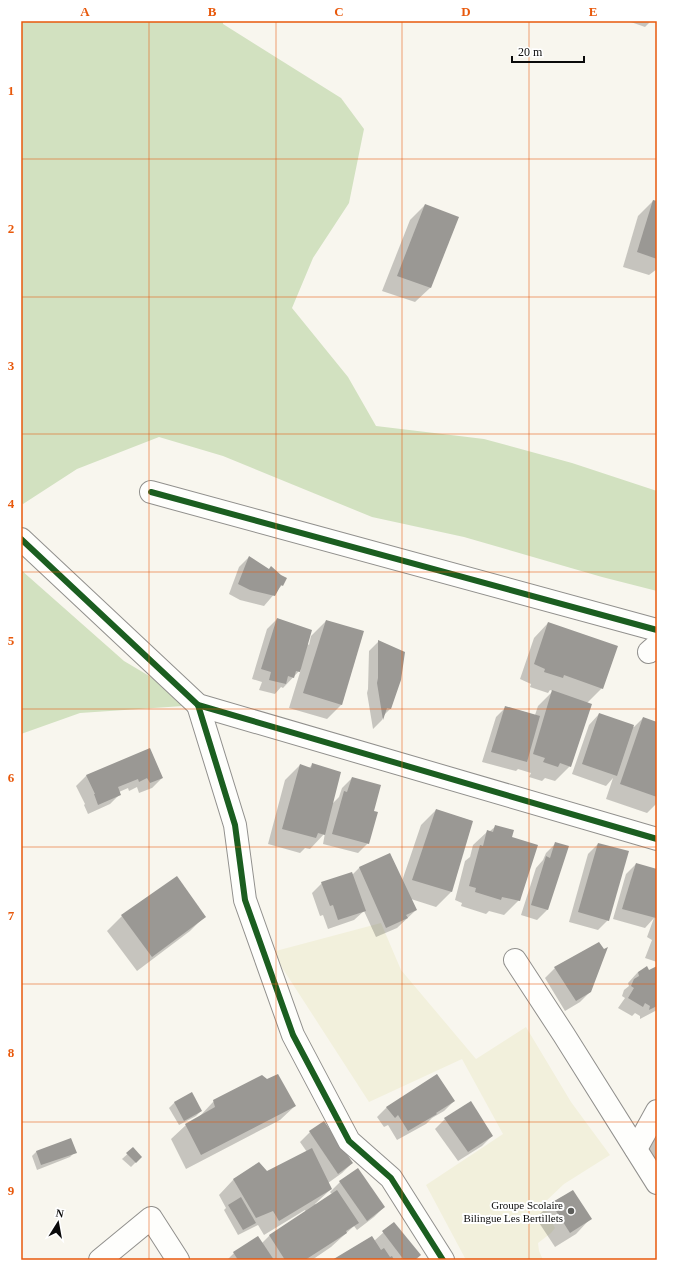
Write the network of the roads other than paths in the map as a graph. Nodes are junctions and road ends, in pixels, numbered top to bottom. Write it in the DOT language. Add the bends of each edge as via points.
graph roads {
  1 [pos="151,492"];
  2 [pos="21,540"];
  3 [pos="657,630"];
  4 [pos="198,705"];
  5 [pos="657,839"];
  6 [pos="515,960"];
  7 [pos="657,1112"];
  8 [pos="636,1149"];
  9 [pos="657,1183"];
  10 [pos="100,1260"];
  11 [pos="178,1260"];
  12 [pos="443,1260"];
  1 -- 3 [label="street"];
  2 -- 4 [label="street"];
  4 -- 5 [label="street"];
  4 -- 12 [label="street" via="235,825 245,900 293,1035 349,1141 391,1178"];
  6 -- 8 [label="street"];
  7 -- 8 [label="street"];
  8 -- 9 [label="street"];
  10 -- 11 [label="street" via="151,1218"];
}
